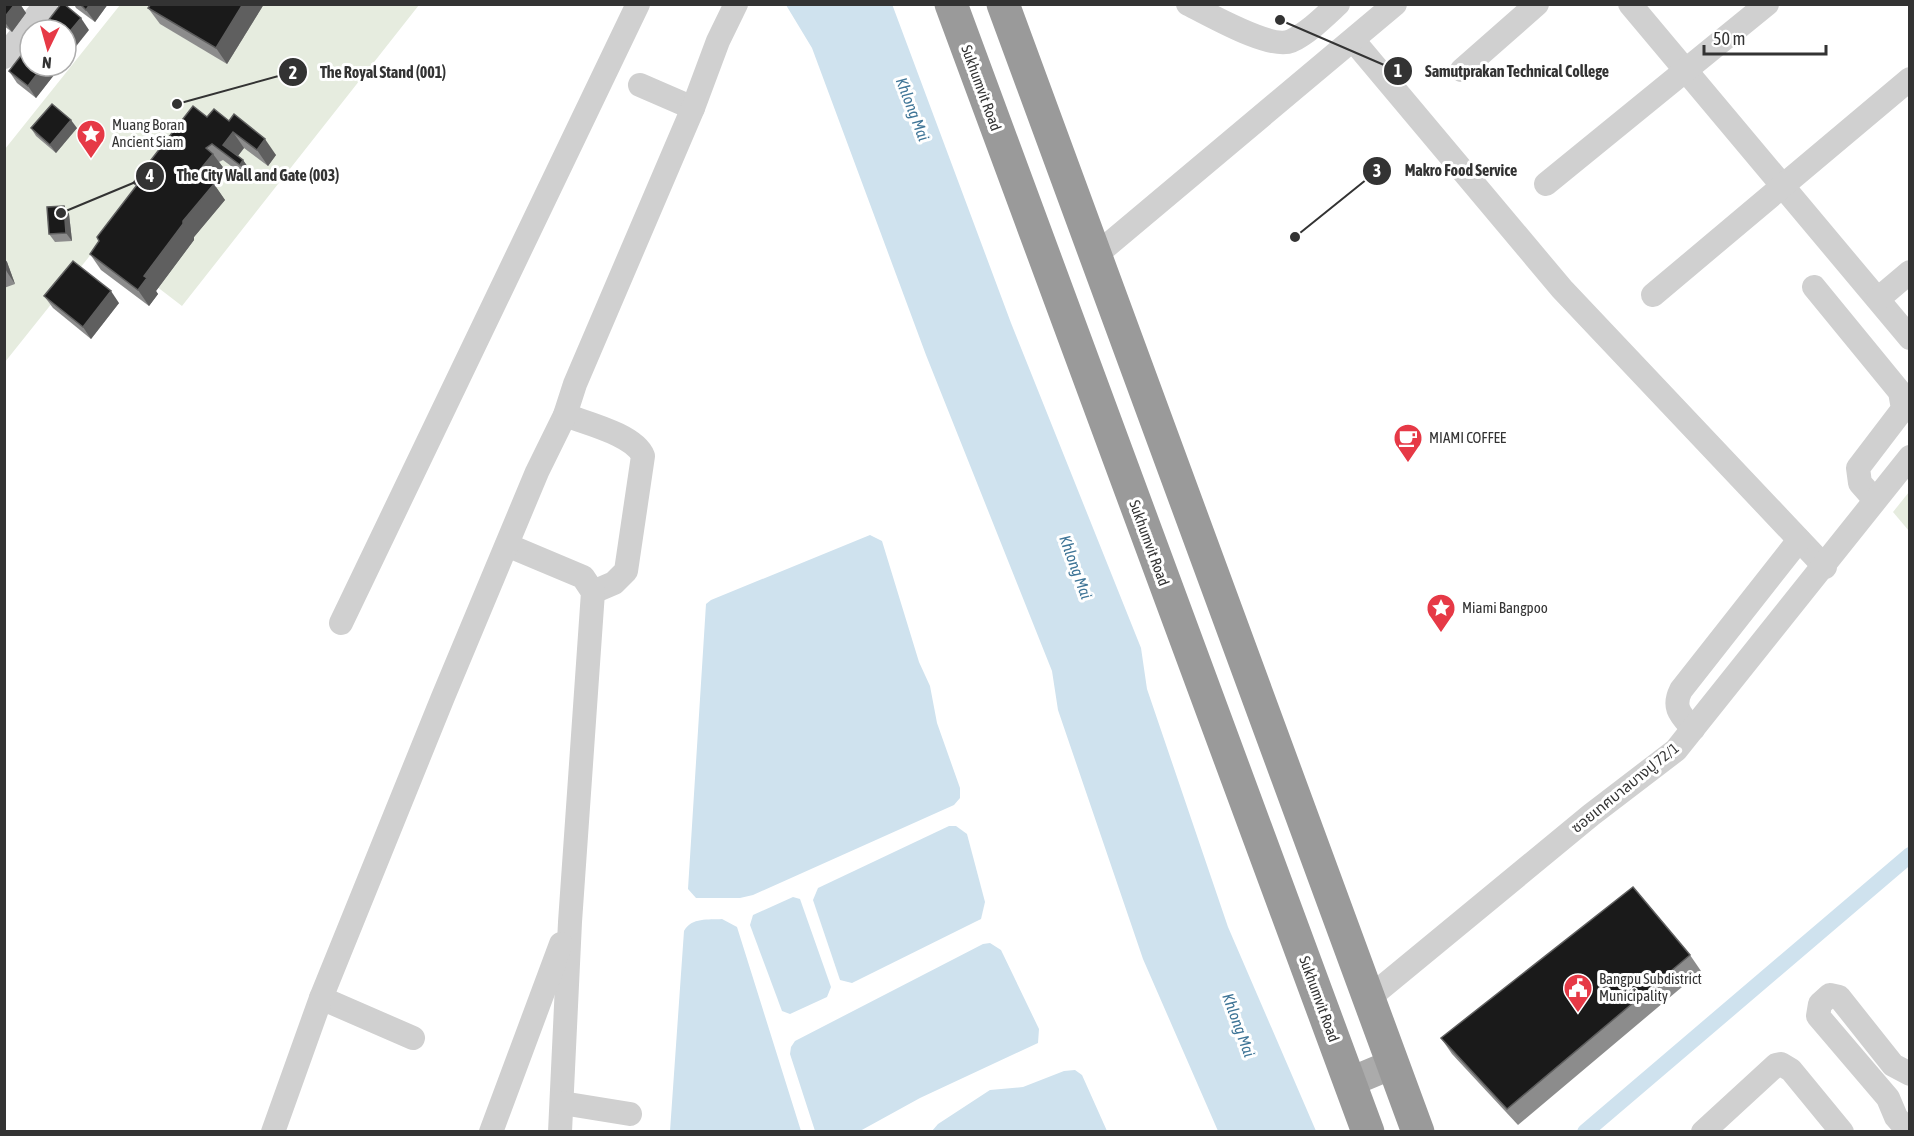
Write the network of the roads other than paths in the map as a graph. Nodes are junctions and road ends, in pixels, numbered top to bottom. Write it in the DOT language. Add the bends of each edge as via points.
graph roads {
  1 [pos="638,4"];
  2 [pos="736,4"];
  3 [pos="951,4"];
  4 [pos="1188,4"];
  5 [pos="1338,4"];
  6 [pos="1395,4"];
  7 [pos="1537,4"];
  8 [pos="1630,4"];
  9 [pos="1767,4"];
  10 [pos="1006,5"];
  11 [pos="41,6"];
  12 [pos="1353,40"];
  13 [pos="4,57"];
  14 [pos="1462,70"];
  15 [pos="1686,72"];
  16 [pos="1910,79"];
  17 [pos="640,85"];
  18 [pos="693,108"];
  19 [pos="1546,184"];
  20 [pos="1782,186"];
  21 [pos="1096,255"];
  22 [pos="1910,272"];
  23 [pos="1814,288"];
  24 [pos="1653,295"];
  25 [pos="1878,299"];
  26 [pos="1910,338"];
  27 [pos="565,415"];
  28 [pos="1910,457"];
  29 [pos="1882,491"];
  30 [pos="1799,540"];
  31 [pos="507,545"];
  32 [pos="1825,567"];
  33 [pos="593,592"];
  34 [pos="341,623"];
  35 [pos="1693,729"];
  36 [pos="570,922"];
  37 [pos="321,998"];
  38 [pos="1370,998"];
  39 [pos="413,1038"];
  40 [pos="1393,1064"];
  41 [pos="1910,1074"];
  42 [pos="1350,1082"];
  43 [pos="562,1103"];
  44 [pos="630,1114"];
  45 [pos="1714,1128"];
  46 [pos="273,1131"];
  47 [pos="491,1131"];
  48 [pos="560,1131"];
  49 [pos="1368,1131"];
  50 [pos="1418,1131"];
  51 [pos="1842,1131"];
  52 [pos="1909,1131"];
  1 -- 34 [label="street"];
  2 -- 18 [label="street"];
  3 -- 42 [label="highway, Sukhumvit Road"];
  4 -- 5 [label="street" via="1269,41 1288,42"];
  6 -- 12 [label="street"];
  7 -- 14 [label="street"];
  8 -- 15 [label="street"];
  9 -- 15 [label="street"];
  10 -- 21 [label="highway"];
  11 -- 13 [label="street"];
  12 -- 21 [label="street"];
  12 -- 30 [label="street" via="1562,289"];
  15 -- 19 [label="street"];
  15 -- 20 [label="street"];
  16 -- 20 [label="street"];
  17 -- 18 [label="street"];
  18 -- 27 [label="street" via="574,384"];
  20 -- 24 [label="street"];
  20 -- 25 [label="street"];
  21 -- 38 [label="highway"];
  22 -- 25 [label="street"];
  23 -- 29 [label="street" via="1903,401 1903,409 1858,468 1860,483"];
  25 -- 26 [label="street"];
  27 -- 31 [label="street"];
  27 -- 33 [label="street" via="617,435 639,447 643,456 626,571 614,583"];
  28 -- 29 [label="street, ซอยเทศบาลบางปู 72/1"];
  29 -- 32 [label="street, ซอยเทศบาลบางปู 72/1"];
  30 -- 32 [label="street"];
  30 -- 35 [label="street" via="1681,690 1677,711"];
  31 -- 33 [label="street" via="583,577"];
  31 -- 37 [label="street"];
  32 -- 35 [label="street, ซอยเทศบาลบางปู 72/1"];
  33 -- 36 [label="street"];
  35 -- 38 [label="street, ซอยเทศบาลบางปู 72/1" via="1676,750 1582,822"];
  36 -- 43 [label="street"];
  36 -- 47 [label="street"];
  37 -- 39 [label="street"];
  37 -- 46 [label="street"];
  38 -- 40 [label="highway"];
  40 -- 42 [label="main road"];
  40 -- 50 [label="highway"];
  41 -- 52 [label="street" via="1893,1065 1839,997 1830,995 1820,1004 1818,1016 1888,1098 1896,1117"];
  42 -- 49 [label="highway, Sukhumvit Road"];
  43 -- 44 [label="street"];
  43 -- 48 [label="street"];
  45 -- 51 [label="street" via="1781,1064 1791,1070"];
}
